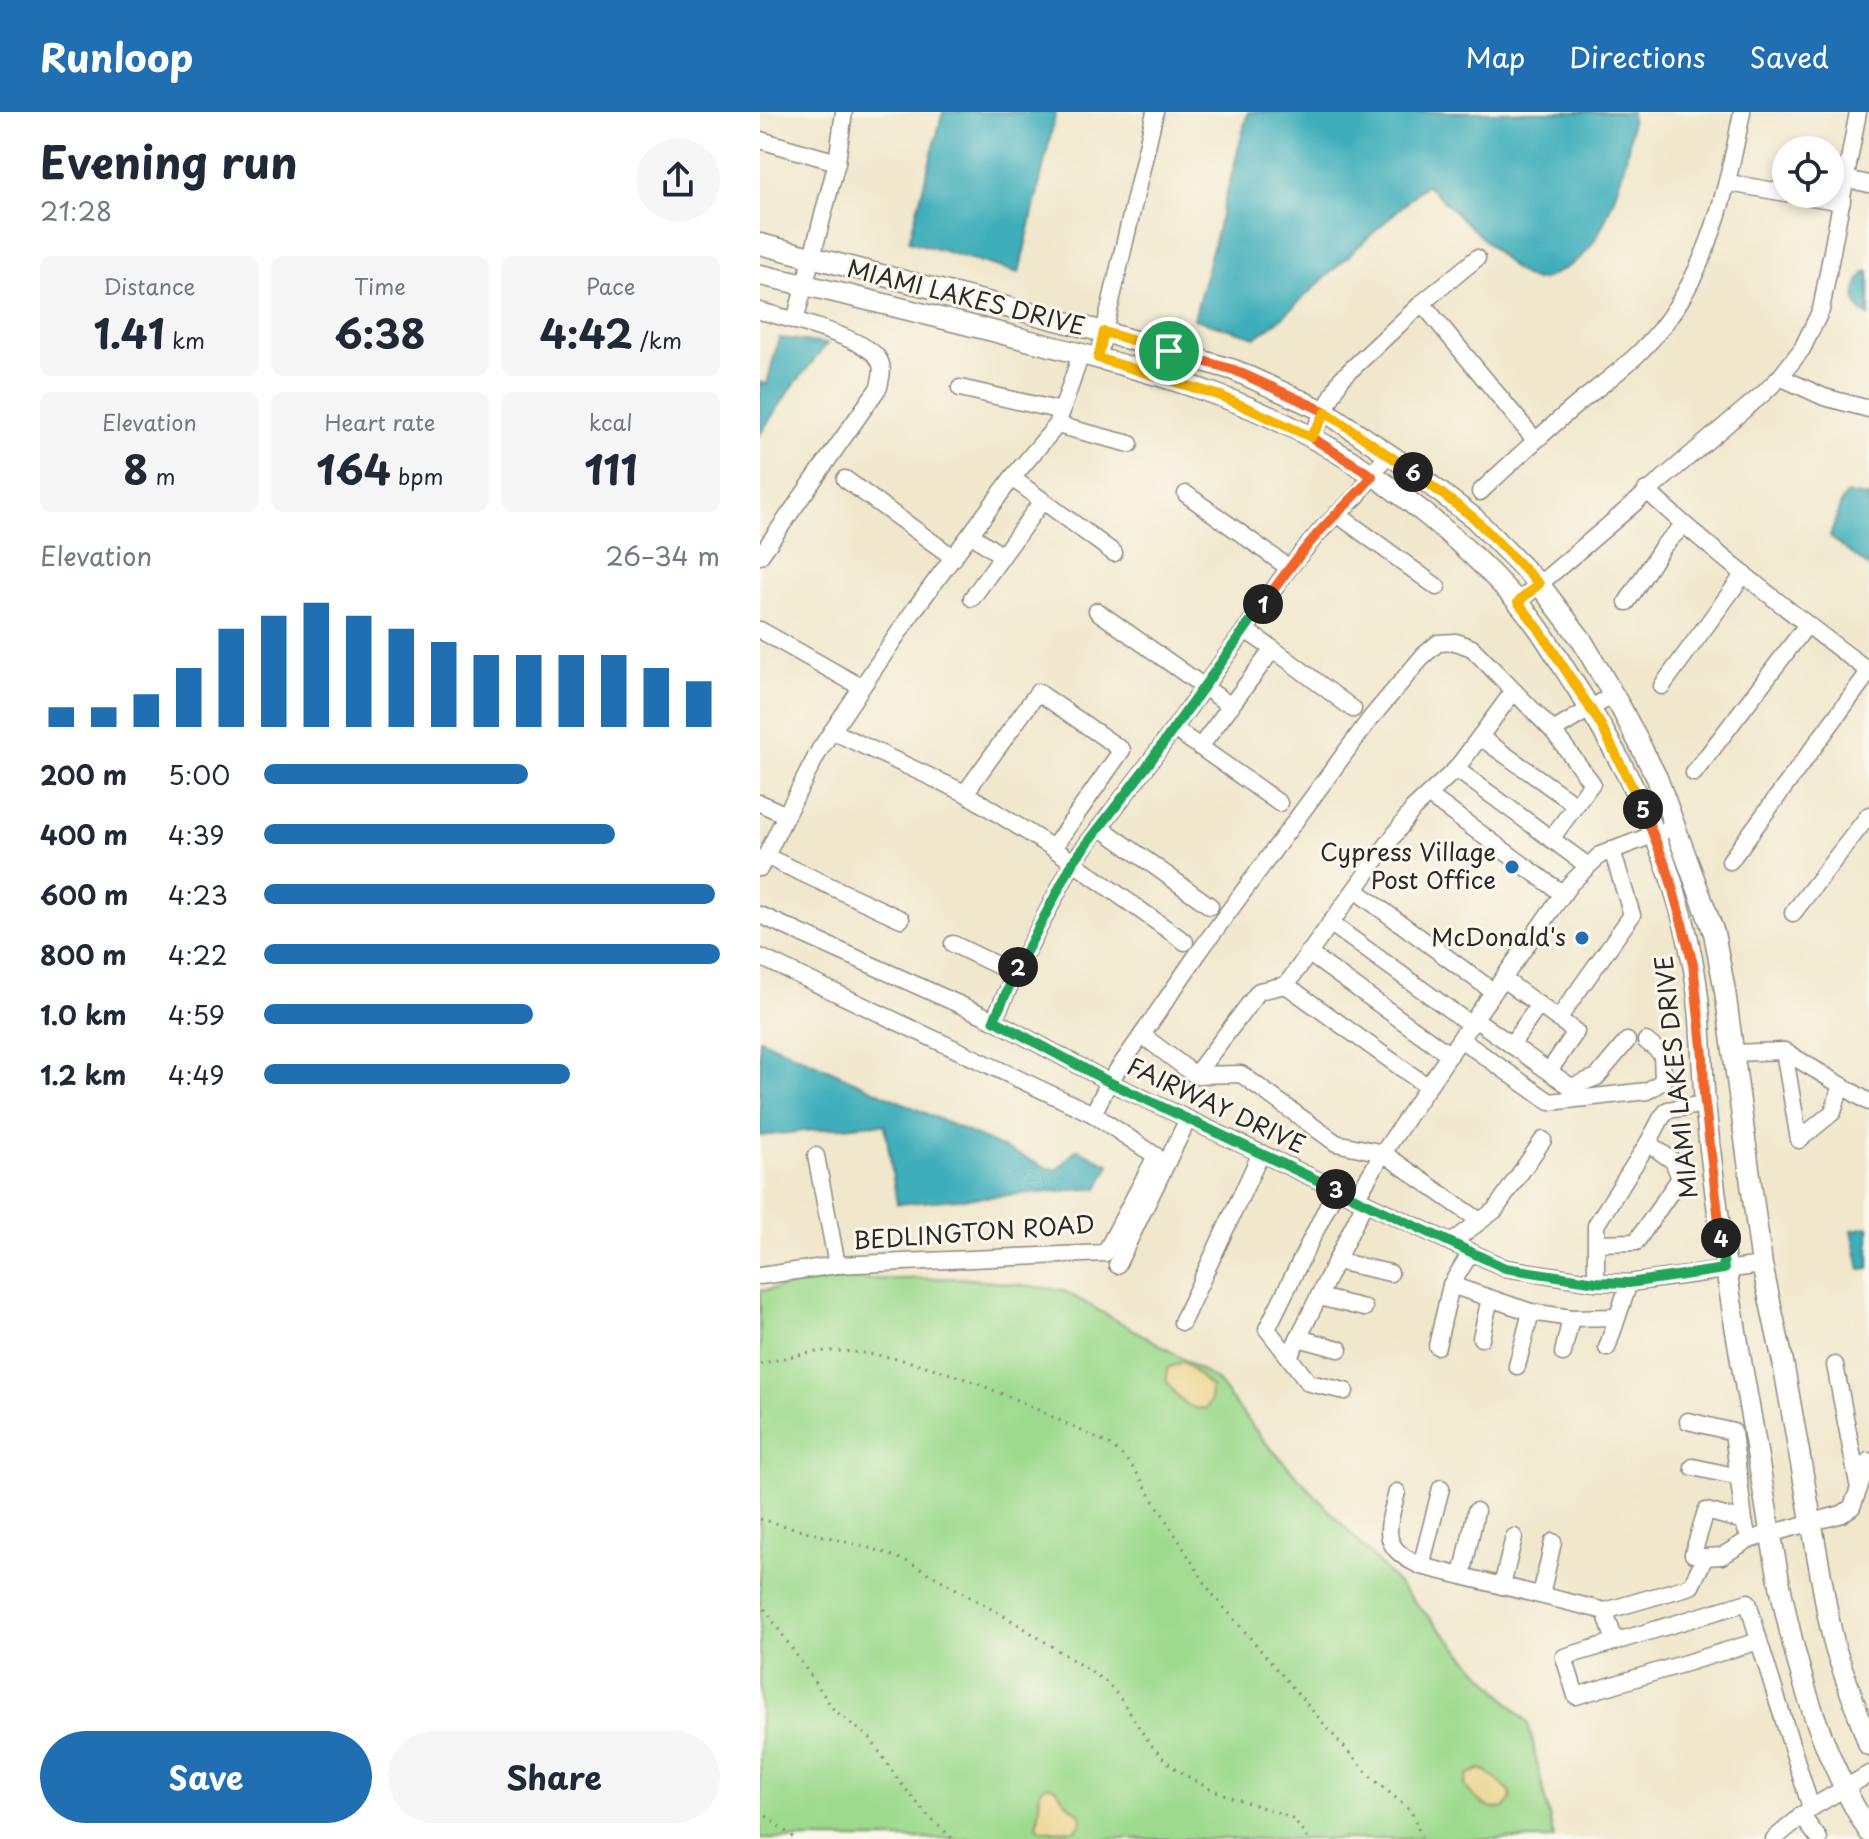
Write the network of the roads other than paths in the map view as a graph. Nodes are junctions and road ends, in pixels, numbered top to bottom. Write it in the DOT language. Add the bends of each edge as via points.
graph roads {
  1 [pos="844,112"];
  2 [pos="1155,112"];
  3 [pos="1742,112"];
  4 [pos="1858,112"];
  5 [pos="760,140"];
  6 [pos="837,162"];
  7 [pos="1846,179"];
  8 [pos="1729,183"];
  9 [pos="1869,184"];
  10 [pos="1844,190"];
  11 [pos="1772,191"];
  12 [pos="1841,208"];
  13 [pos="760,244"];
  14 [pos="813,258"];
  15 [pos="1477,258"];
  16 [pos="760,275"];
  17 [pos="806,285"];
  18 [pos="1422,303"];
  19 [pos="760,311"];
  20 [pos="795,321"];
  21 [pos="1104,332"];
  22 [pos="1090,356"];
  23 [pos="1780,377"];
  24 [pos="960,388"];
  25 [pos="1869,409"];
  26 [pos="1326,412"];
  27 [pos="1059,418"];
  28 [pos="1311,437"];
  29 [pos="1535,440"];
  30 [pos="1130,444"];
  31 [pos="1388,453"];
  32 [pos="1372,476"];
  33 [pos="1012,478"];
  34 [pos="845,479"];
  35 [pos="1646,490"];
  36 [pos="1480,492"];
  37 [pos="1186,494"];
  38 [pos="1042,501"];
  39 [pos="1337,514"];
  40 [pos="1684,525"];
  41 [pos="972,535"];
  42 [pos="1114,553"];
  43 [pos="760,556"];
  44 [pos="1002,556"];
  45 [pos="954,558"];
  46 [pos="1289,568"];
  47 [pos="1744,574"];
  48 [pos="1539,584"];
  49 [pos="1437,587"];
  50 [pos="972,598"];
  51 [pos="1518,602"];
  52 [pos="1627,602"];
  53 [pos="1097,611"];
  54 [pos="1807,625"];
  55 [pos="760,630"];
  56 [pos="1245,630"];
  57 [pos="1273,649"];
  58 [pos="1869,672"];
  59 [pos="1203,686"];
  60 [pos="1662,686"];
  61 [pos="861,687"];
  62 [pos="1513,692"];
  63 [pos="1613,695"];
  64 [pos="1231,706"];
  65 [pos="1590,708"];
  66 [pos="1353,709"];
  67 [pos="1174,729"];
  68 [pos="832,731"];
  69 [pos="1553,731"];
  70 [pos="1480,737"];
  71 [pos="1200,747"];
  72 [pos="1122,750"];
  73 [pos="1147,766"];
  74 [pos="1456,769"];
  75 [pos="1694,773"];
  76 [pos="965,793"];
  77 [pos="1428,795"];
  78 [pos="760,803"];
  79 [pos="1279,803"];
  80 [pos="1576,805"];
  81 [pos="786,815"];
  82 [pos="1869,815"];
  83 [pos="1100,827"];
  84 [pos="1664,831"];
  85 [pos="1551,839"];
  86 [pos="1053,848"];
  87 [pos="1612,850"];
  88 [pos="1730,861"];
  89 [pos="763,862"];
  90 [pos="1073,862"];
  91 [pos="1588,866"];
  92 [pos="1355,890"];
  93 [pos="1563,894"];
  94 [pos="1210,906"];
  95 [pos="1793,913"];
  96 [pos="760,915"];
  97 [pos="901,919"];
  98 [pos="1330,923"];
  99 [pos="1185,942"];
  100 [pos="953,944"];
  101 [pos="1308,953"];
  102 [pos="760,957"];
  103 [pos="1015,974"];
  104 [pos="1286,985"];
  105 [pos="1498,986"];
  106 [pos="1539,1005"];
  107 [pos="1558,1019"];
  108 [pos="994,1020"];
  109 [pos="1473,1022"];
  110 [pos="1142,1035"];
  111 [pos="1460,1039"];
  112 [pos="1627,1041"];
  113 [pos="1646,1041"];
  114 [pos="1511,1045"];
  115 [pos="1784,1051"];
  116 [pos="1733,1053"];
  117 [pos="1450,1055"];
  118 [pos="1549,1071"];
  119 [pos="1195,1075"];
  120 [pos="1109,1082"];
  121 [pos="1841,1085"];
  122 [pos="1428,1087"];
  123 [pos="1868,1099"];
  124 [pos="1705,1104"];
  125 [pos="1093,1114"];
  126 [pos="1188,1119"];
  127 [pos="1543,1140"];
  128 [pos="1648,1143"];
  129 [pos="1261,1153"];
  130 [pos="1383,1153"];
  131 [pos="816,1156"];
  132 [pos="1336,1189"];
  133 [pos="1361,1200"];
  134 [pos="1480,1221"];
  135 [pos="1451,1243"];
  136 [pos="1597,1243"];
  137 [pos="1471,1252"];
  138 [pos="1336,1261"];
  139 [pos="837,1265"];
  140 [pos="1117,1265"];
  141 [pos="1762,1265"];
  142 [pos="1724,1269"];
  143 [pos="1390,1273"];
  144 [pos="760,1276"];
  145 [pos="1596,1282"];
  146 [pos="1629,1283"];
  147 [pos="1451,1285"];
  148 [pos="1319,1297"];
  149 [pos="1490,1298"];
  150 [pos="1364,1308"];
  151 [pos="1531,1312"];
  152 [pos="1615,1317"];
  153 [pos="1571,1318"];
  154 [pos="1182,1322"];
  155 [pos="1298,1338"];
  156 [pos="1481,1338"];
  157 [pos="1437,1346"];
  158 [pos="1607,1348"];
  159 [pos="1339,1349"];
  160 [pos="1563,1353"];
  161 [pos="1289,1357"];
  162 [pos="1835,1365"];
  163 [pos="1517,1366"];
  164 [pos="1345,1391"];
  165 [pos="1688,1421"];
  166 [pos="1869,1461"];
  167 [pos="1693,1467"];
  168 [pos="1739,1477"];
  169 [pos="1858,1484"];
  170 [pos="1441,1488"];
  171 [pos="1397,1492"];
  172 [pos="1476,1511"];
  173 [pos="1744,1521"];
  174 [pos="1812,1524"];
  175 [pos="1771,1532"];
  176 [pos="1514,1537"];
  177 [pos="1748,1540"];
  178 [pos="1553,1542"];
  179 [pos="1674,1549"];
  180 [pos="1699,1555"];
  181 [pos="1421,1566"];
  182 [pos="1462,1576"];
  183 [pos="1502,1586"];
  184 [pos="1541,1595"];
  185 [pos="1605,1611"];
  186 [pos="1759,1641"];
  187 [pos="1615,1642"];
  188 [pos="1869,1745"];
  189 [pos="1869,1774"];
  190 [pos="1843,1788"];
  191 [pos="1806,1812"];
  192 [pos="1869,1832"];
  193 [pos="1774,1839"];
  194 [pos="1819,1839"];
  1 -- 6 [label="street"];
  2 -- 21 [label="street"];
  3 -- 8 [label="street"];
  4 -- 7 [label="street"];
  5 -- 6 [label="street"];
  6 -- 14 [label="street"];
  7 -- 9 [label="street"];
  7 -- 10 [label="street"];
  8 -- 11 [label="street"];
  8 -- 29 [label="street" via="1710,244 1674,309 1642,350"];
  12 -- 23 [label="street" via="1821,310 1802,349"];
  13 -- 14 [label="main road, MIAMI LAKES DRIVE"];
  14 -- 17 [label="street"];
  14 -- 21 [label="main road, MIAMI LAKES DRIVE"];
  15 -- 18 [label="street"];
  16 -- 17 [label="main road, MIAMI LAKES DRIVE"];
  17 -- 20 [label="street"];
  17 -- 22 [label="main road, MIAMI LAKES DRIVE"];
  18 -- 26 [label="street" via="1341,379"];
  18 -- 29 [label="street"];
  19 -- 20 [label="street"];
  20 -- 43 [label="street" via="862,345 878,357 883,370 879,387"];
  21 -- 22 [label="street"];
  21 -- 26 [label="main road, MIAMI LAKES DRIVE" via="1234,370"];
  22 -- 27 [label="street"];
  22 -- 28 [label="main road, MIAMI LAKES DRIVE" via="1221,396"];
  23 -- 25 [label="street"];
  23 -- 35 [label="street"];
  24 -- 27 [label="street"];
  26 -- 28 [label="street"];
  26 -- 31 [label="main road, MIAMI LAKES DRIVE"];
  27 -- 30 [label="street"];
  27 -- 33 [label="street"];
  28 -- 32 [label="main road, MIAMI LAKES DRIVE"];
  29 -- 36 [label="street"];
  31 -- 32 [label="street"];
  31 -- 48 [label="main road, MIAMI LAKES DRIVE" via="1474,518"];
  32 -- 39 [label="street"];
  32 -- 51 [label="main road, MIAMI LAKES DRIVE" via="1459,542"];
  33 -- 38 [label="street"];
  33 -- 41 [label="street"];
  34 -- 45 [label="street"];
  35 -- 40 [label="street"];
  35 -- 48 [label="street"];
  37 -- 46 [label="street"];
  38 -- 42 [label="street"];
  38 -- 44 [label="street"];
  39 -- 46 [label="street"];
  39 -- 49 [label="street"];
  40 -- 47 [label="street"];
  40 -- 52 [label="street" via="1663,546"];
  41 -- 44 [label="street"];
  41 -- 45 [label="street"];
  44 -- 50 [label="street"];
  45 -- 61 [label="street"];
  46 -- 56 [label="street"];
  47 -- 54 [label="street"];
  47 -- 60 [label="street"];
  48 -- 51 [label="street"];
  48 -- 63 [label="main road, MIAMI LAKES DRIVE" via="1581,639"];
  51 -- 65 [label="main road, MIAMI LAKES DRIVE"];
  53 -- 59 [label="street"];
  54 -- 58 [label="street"];
  54 -- 75 [label="street"];
  55 -- 61 [label="street"];
  56 -- 57 [label="street"];
  56 -- 59 [label="street"];
  57 -- 64 [label="street"];
  57 -- 66 [label="street"];
  58 -- 88 [label="street"];
  59 -- 64 [label="street"];
  59 -- 67 [label="street"];
  61 -- 68 [label="street"];
  62 -- 69 [label="street"];
  62 -- 70 [label="street"];
  62 -- 110 [label="street" via="1472,648 1438,643 1424,655 1370,719"];
  63 -- 65 [label="street"];
  63 -- 84 [label="main road, MIAMI LAKES DRIVE" via="1657,778"];
  64 -- 71 [label="street"];
  65 -- 69 [label="street"];
  65 -- 84 [label="main road, MIAMI LAKES DRIVE"];
  67 -- 71 [label="street"];
  67 -- 73 [label="street"];
  68 -- 76 [label="street"];
  68 -- 81 [label="street"];
  69 -- 80 [label="street" via="1592,783"];
  70 -- 74 [label="street"];
  70 -- 80 [label="street"];
  71 -- 79 [label="street"];
  72 -- 73 [label="street"];
  72 -- 76 [label="street" via="1038,692"];
  72 -- 86 [label="street"];
  73 -- 83 [label="street"];
  74 -- 77 [label="street"];
  74 -- 85 [label="street"];
  76 -- 86 [label="street"];
  77 -- 92 [label="street"];
  77 -- 93 [label="street"];
  78 -- 81 [label="street"];
  80 -- 85 [label="street"];
  81 -- 89 [label="street"];
  82 -- 95 [label="street"];
  83 -- 90 [label="street"];
  83 -- 94 [label="street"];
  84 -- 87 [label="street"];
  84 -- 116 [label="main road, MIAMI LAKES DRIVE" via="1714,933"];
  84 -- 124 [label="main road, MIAMI LAKES DRIVE" via="1668,872 1693,964"];
  85 -- 91 [label="street"];
  86 -- 90 [label="street"];
  87 -- 91 [label="street"];
  87 -- 107 [label="street" via="1632,915"];
  89 -- 97 [label="street"];
  90 -- 99 [label="street"];
  90 -- 103 [label="street"];
  91 -- 93 [label="street"];
  92 -- 98 [label="street"];
  92 -- 105 [label="street"];
  93 -- 105 [label="street"];
  96 -- 108 [label="street, FAIRWAY DRIVE"];
  98 -- 101 [label="street"];
  98 -- 109 [label="street"];
  100 -- 103 [label="street"];
  101 -- 104 [label="street"];
  101 -- 117 [label="street"];
  102 -- 125 [label="street, BEDLINGTON ROAD"];
  103 -- 108 [label="street"];
  104 -- 119 [label="street" via="1259,991"];
  104 -- 122 [label="street"];
  105 -- 106 [label="street"];
  105 -- 109 [label="street"];
  106 -- 107 [label="street"];
  106 -- 114 [label="street"];
  107 -- 118 [label="street" via="1576,1032"];
  108 -- 120 [label="street, FAIRWAY DRIVE"];
  109 -- 111 [label="street"];
  109 -- 114 [label="street"];
  110 -- 119 [label="street"];
  110 -- 120 [label="street"];
  111 -- 113 [label="street" via="1550,1102 1647,1091 1663,1081 1662,1054"];
  111 -- 117 [label="street"];
  112 -- 118 [label="street" via="1597,1077 1571,1087"];
  114 -- 118 [label="street"];
  115 -- 116 [label="street"];
  115 -- 121 [label="street"];
  115 -- 121 [label="street" via="1799,1140 1833,1112"];
  116 -- 141 [label="main road, MIAMI LAKES DRIVE"];
  117 -- 122 [label="street"];
  119 -- 130 [label="street" via="1241,1074 1336,1143"];
  120 -- 125 [label="street"];
  120 -- 126 [label="street, FAIRWAY DRIVE"];
  121 -- 123 [label="street"];
  122 -- 130 [label="street"];
  124 -- 128 [label="street" via="1668,1110"];
  124 -- 142 [label="main road, MIAMI LAKES DRIVE"];
  125 -- 139 [label="street, BEDLINGTON ROAD" via="1156,1156 1105,1253"];
  126 -- 129 [label="street, FAIRWAY DRIVE"];
  126 -- 140 [label="street"];
  127 -- 134 [label="street" via="1495,1210"];
  128 -- 136 [label="street" via="1596,1225"];
  128 -- 136 [label="street" via="1673,1161 1680,1178 1636,1242"];
  129 -- 132 [label="street, FAIRWAY DRIVE"];
  129 -- 154 [label="street"];
  130 -- 133 [label="street"];
  130 -- 134 [label="street"];
  131 -- 139 [label="street"];
  132 -- 133 [label="street, FAIRWAY DRIVE"];
  132 -- 161 [label="street" via="1267,1329"];
  133 -- 135 [label="street, FAIRWAY DRIVE"];
  133 -- 138 [label="street"];
  134 -- 135 [label="street"];
  135 -- 137 [label="street, FAIRWAY DRIVE"];
  136 -- 145 [label="street"];
  137 -- 145 [label="street, FAIRWAY DRIVE" via="1505,1268"];
  137 -- 147 [label="street"];
  138 -- 143 [label="street"];
  138 -- 148 [label="street"];
  139 -- 144 [label="street, BEDLINGTON ROAD"];
  141 -- 142 [label="street, FAIRWAY DRIVE"];
  141 -- 174 [label="main road, MIAMI LAKES DRIVE"];
  142 -- 146 [label="street, FAIRWAY DRIVE"];
  142 -- 175 [label="main road, MIAMI LAKES DRIVE"];
  145 -- 146 [label="street, FAIRWAY DRIVE"];
  146 -- 152 [label="street"];
  147 -- 149 [label="street"];
  147 -- 157 [label="street"];
  148 -- 150 [label="street"];
  148 -- 155 [label="street"];
  149 -- 151 [label="street"];
  149 -- 156 [label="street"];
  151 -- 153 [label="street"];
  151 -- 163 [label="street"];
  152 -- 153 [label="street"];
  152 -- 158 [label="street"];
  153 -- 160 [label="street"];
  155 -- 159 [label="street"];
  155 -- 161 [label="street"];
  161 -- 164 [label="street" via="1309,1383"];
  162 -- 169 [label="street"];
  165 -- 168 [label="street" via="1733,1432"];
  166 -- 169 [label="street"];
  167 -- 168 [label="street"];
  168 -- 173 [label="street"];
  169 -- 174 [label="street" via="1852,1507"];
  170 -- 181 [label="street"];
  171 -- 181 [label="street" via="1387,1529 1391,1546"];
  172 -- 182 [label="street"];
  173 -- 177 [label="street"];
  173 -- 180 [label="street" via="1706,1511"];
  174 -- 175 [label="street"];
  174 -- 188 [label="main road, MIAMI LAKES DRIVE" via="1835,1648"];
  175 -- 177 [label="street"];
  175 -- 190 [label="main road, MIAMI LAKES DRIVE" via="1804,1689"];
  176 -- 183 [label="street"];
  177 -- 180 [label="street" via="1722,1556"];
  178 -- 184 [label="street"];
  179 -- 180 [label="street"];
  180 -- 185 [label="street" via="1691,1586"];
  181 -- 182 [label="street"];
  182 -- 183 [label="street"];
  183 -- 184 [label="street"];
  184 -- 185 [label="street"];
  185 -- 187 [label="street"];
  186 -- 187 [label="street" via="1748,1602"];
  186 -- 187 [label="street" via="1576,1696 1564,1657"];
  186 -- 191 [label="street"];
  189 -- 190 [label="street"];
  190 -- 191 [label="street"];
  190 -- 192 [label="main road, MIAMI LAKES DRIVE"];
  191 -- 193 [label="street"];
  191 -- 194 [label="street"];
}
